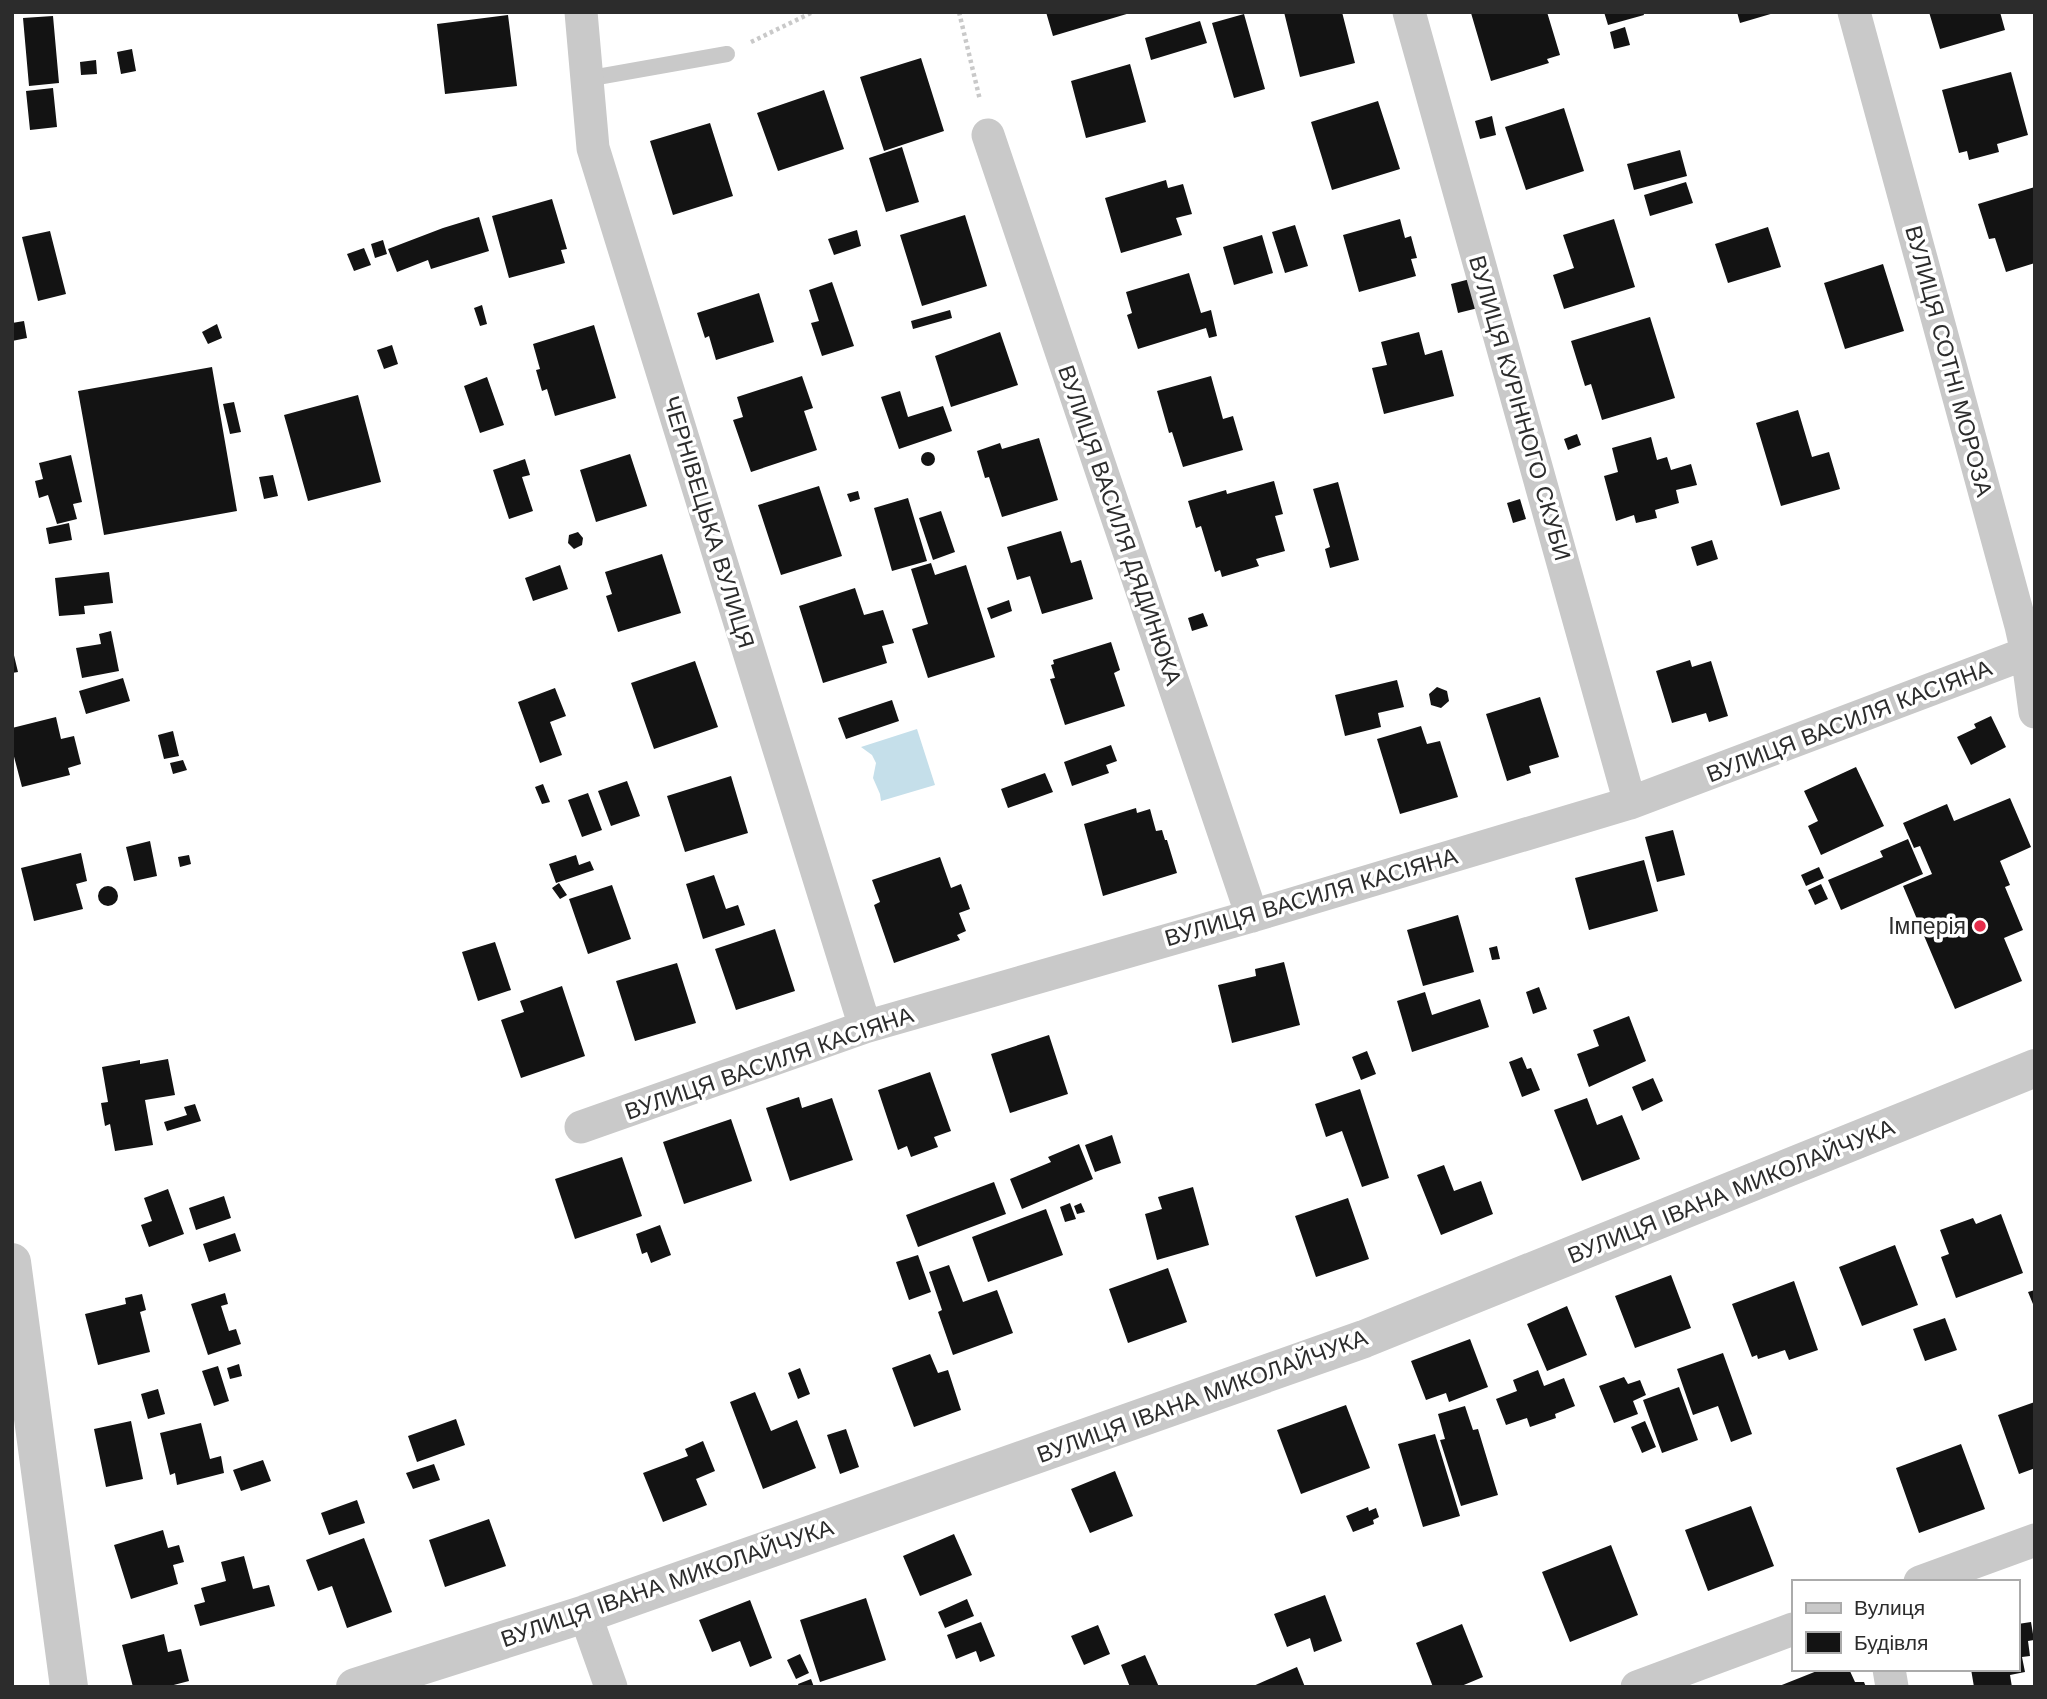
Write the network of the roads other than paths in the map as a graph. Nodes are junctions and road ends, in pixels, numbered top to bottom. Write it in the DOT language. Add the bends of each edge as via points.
graph roads {
  1 [pos="581,12"];
  2 [pos="1409,12"];
  3 [pos="1854,12"];
  4 [pos="727,54"];
  5 [pos="586,79"];
  6 [pos="988,135"];
  7 [pos="2031,651"];
  8 [pos="2035,712"];
  9 [pos="1630,803"];
  10 [pos="1252,915"];
  11 [pos="865,1027"];
  12 [pos="2035,1068"];
  13 [pos="581,1127"];
  14 [pos="12,1262"];
  15 [pos="2035,1540"];
  16 [pos="1925,1580"];
  17 [pos="585,1614"];
  18 [pos="1792,1629"];
  19 [pos="69,1687"];
  20 [pos="355,1687"];
  21 [pos="611,1687"];
  22 [pos="1637,1687"];
  1 -- 5 [label="street, ЧЕРНІВЕЦЬКА ВУЛИЦЯ"];
  2 -- 9 [label="street, ВУЛИЦЯ КУРІННОГО СКУБИ"];
  3 -- 7 [label="street, ВУЛИЦЯ СОТНІ МОРОЗА"];
  4 -- 5 [label="lane"];
  5 -- 11 [label="street, ЧЕРНІВЕЦЬКА ВУЛИЦЯ" via="593,148"];
  6 -- 10 [label="street, ВУЛИЦЯ ВАСИЛЯ ДЯДИНЮКА"];
  7 -- 8 [label="street, ВУЛИЦЯ СОТНІ МОРОЗА"];
  7 -- 9 [label="street, ВУЛИЦЯ ВАСИЛЯ КАСІЯНА"];
  9 -- 10 [label="street, ВУЛИЦЯ ВАСИЛЯ КАСІЯНА"];
  10 -- 11 [label="street, ВУЛИЦЯ ВАСИЛЯ КАСІЯНА"];
  11 -- 13 [label="street, ВУЛИЦЯ ВАСИЛЯ КАСІЯНА"];
  12 -- 17 [label="street, ВУЛИЦЯ ІВАНА МИКОЛАЙЧУКА" via="1364,1339"];
  14 -- 19 [label="street"];
  15 -- 16 [label="street"];
  17 -- 20 [label="street, ВУЛИЦЯ ІВАНА МИКОЛАЙЧУКА"];
  17 -- 21 [label="street"];
  18 -- 22 [label="street"];
}
